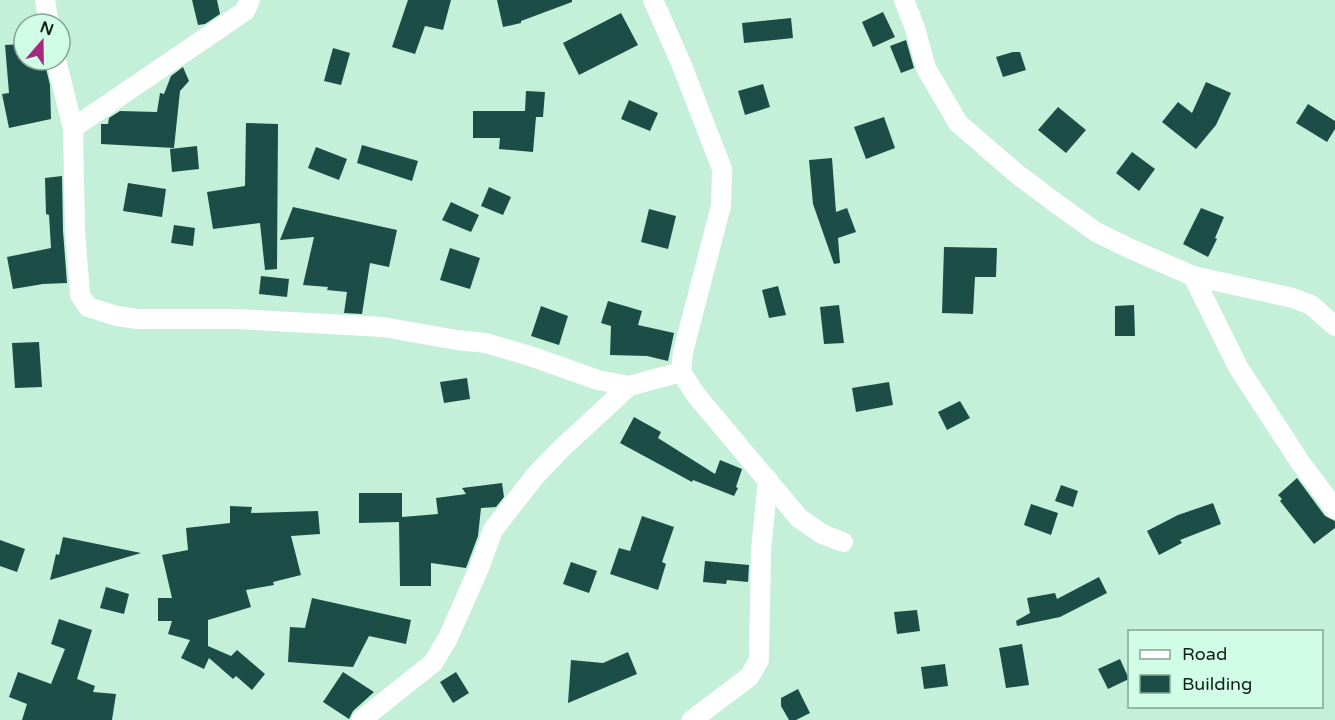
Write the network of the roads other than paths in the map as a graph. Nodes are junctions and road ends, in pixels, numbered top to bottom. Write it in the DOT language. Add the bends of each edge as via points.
graph roads {
  1 [pos="250,0"];
  2 [pos="653,0"];
  3 [pos="904,0"];
  4 [pos="59,72"];
  5 [pos="73,128"];
  6 [pos="1192,276"];
  7 [pos="1335,326"];
  8 [pos="681,372"];
  9 [pos="629,387"];
  10 [pos="768,480"];
  11 [pos="1335,509"];
  12 [pos="843,542"];
  13 [pos="361,720"];
  14 [pos="692,720"];
  1 -- 5 [label="street" via="245,11"];
  2 -- 8 [label="street" via="722,169 721,206"];
  3 -- 6 [label="street" via="926,68 958,123 1017,174 1096,232"];
  4 -- 5 [label="street"];
  5 -- 9 [label="street" via="80,295 88,307 137,319 236,319 383,327 486,343"];
  6 -- 7 [label="street" via="1293,298 1311,305"];
  6 -- 11 [label="street" via="1238,368"];
  8 -- 9 [label="street"];
  8 -- 10 [label="street"];
  9 -- 13 [label="street" via="535,476 493,530 448,638 433,663"];
  10 -- 12 [label="street" via="799,518 822,534"];
  10 -- 14 [label="street" via="761,550 759,660 749,677"];
}
